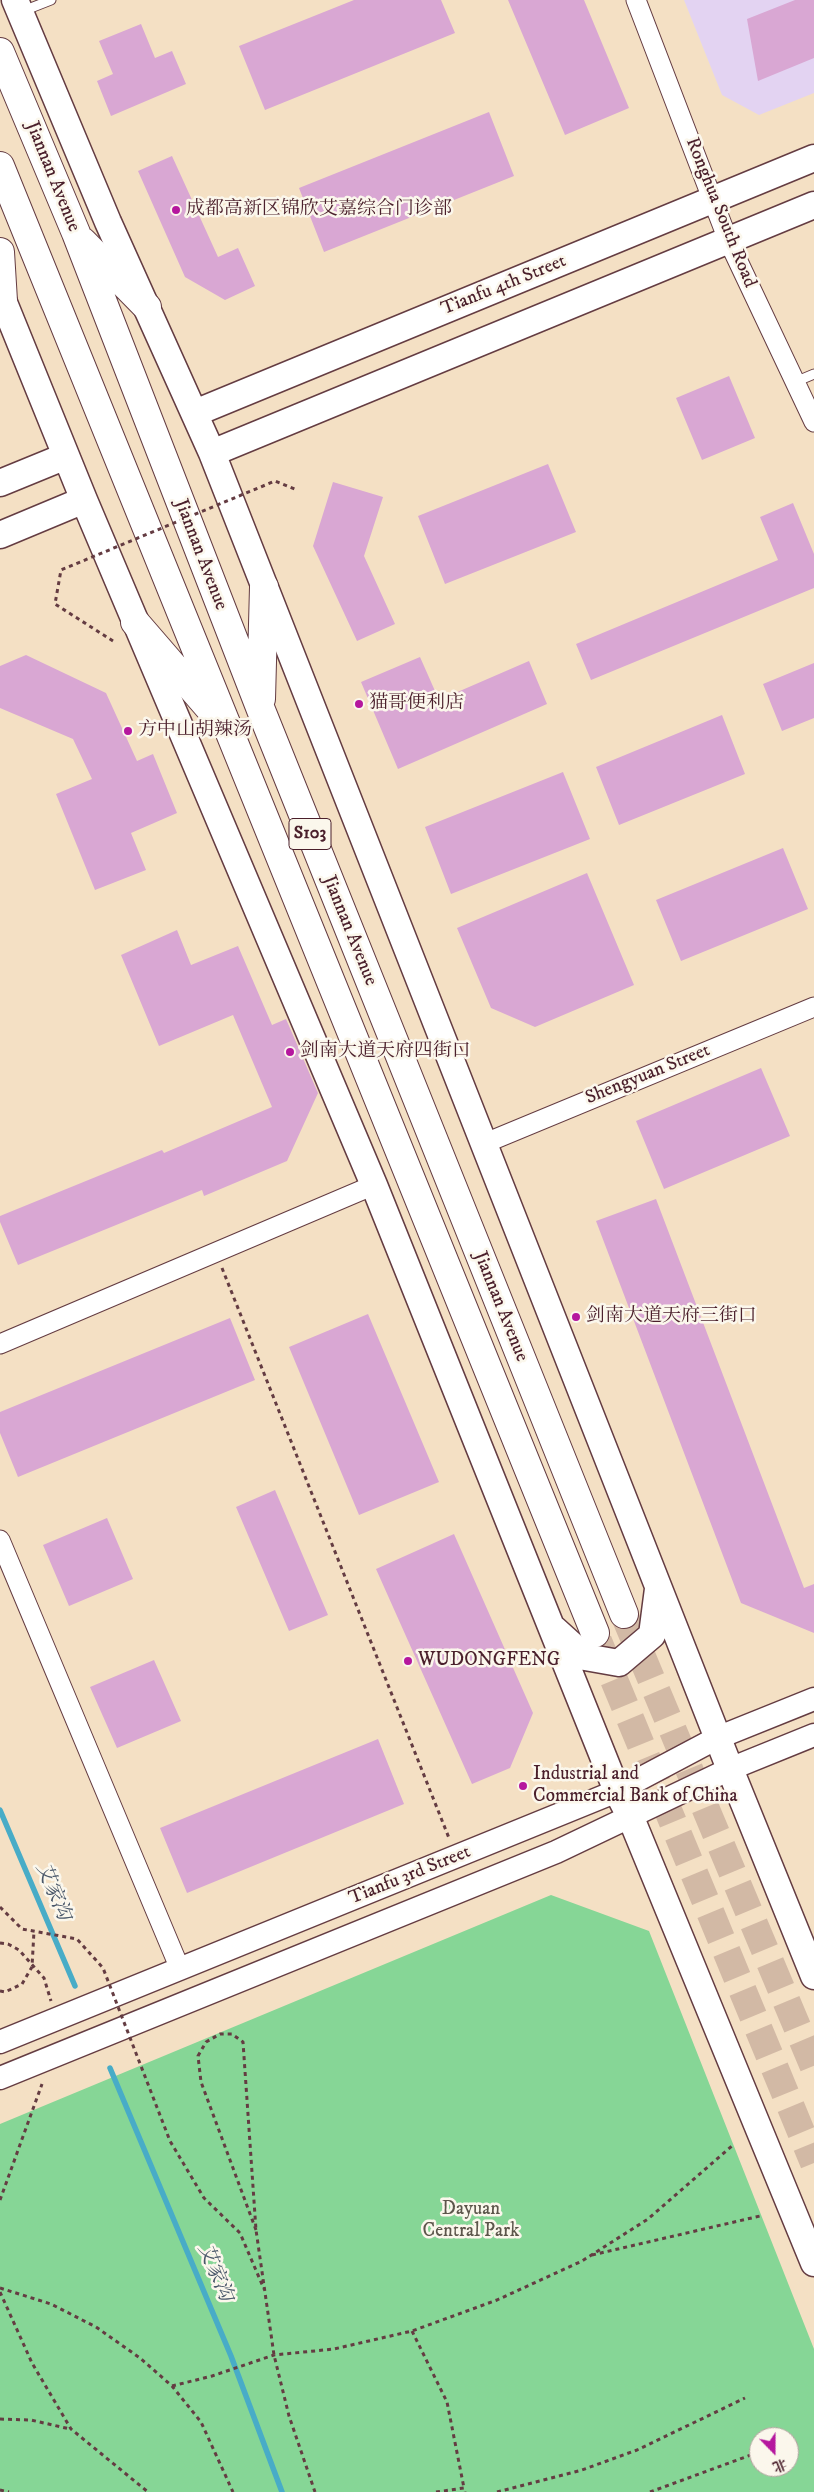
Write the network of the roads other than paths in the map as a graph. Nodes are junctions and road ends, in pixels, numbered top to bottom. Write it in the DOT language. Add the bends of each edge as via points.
graph roads {
  1 [pos="51,0"];
  2 [pos="636,0"];
  3 [pos="17,6"];
  4 [pos="0,52"];
  5 [pos="814,158"];
  6 [pos="0,166"];
  7 [pos="712,200"];
  8 [pos="814,205"];
  9 [pos="76,234"];
  10 [pos="728,240"];
  11 [pos="0,252"];
  12 [pos="2,297"];
  13 [pos="147,307"];
  14 [pos="814,374"];
  15 [pos="795,382"];
  16 [pos="195,413"];
  17 [pos="814,422"];
  18 [pos="212,453"];
  19 [pos="66,456"];
  20 [pos="0,483"];
  21 [pos="84,500"];
  22 [pos="0,535"];
  23 [pos="264,587"];
  24 [pos="135,622"];
  25 [pos="260,710"];
  26 [pos="226,727"];
  27 [pos="814,1007"];
  28 [pos="483,1144"];
  29 [pos="374,1185"];
  30 [pos="0,1344"];
  31 [pos="0,1540"];
  32 [pos="658,1587"];
  33 [pos="624,1614"];
  34 [pos="550,1625"];
  35 [pos="595,1633"];
  36 [pos="814,1699"];
  37 [pos="814,1735"];
  38 [pos="718,1738"];
  39 [pos="730,1769"];
  40 [pos="617,1791"];
  41 [pos="631,1818"];
  42 [pos="180,1969"];
  43 [pos="814,1976"];
  44 [pos="0,2042"];
  45 [pos="0,2078"];
  46 [pos="814,2263"];
  1 -- 3 [label="lane"];
  2 -- 7 [label="street, Ronghua South Road"];
  3 -- 13 [label="main road"];
  4 -- 9 [label="highway, Jiannan Avenue / S103"];
  5 -- 7 [label="main road, Tianfu 4th Street"];
  6 -- 26 [label="highway, Jiannan Avenue / S103"];
  7 -- 10 [label="street, Ronghua South Road"];
  7 -- 16 [label="main road, Tianfu 4th Street"];
  8 -- 10 [label="main road"];
  9 -- 13 [label="highway"];
  9 -- 25 [label="highway, Jiannan Avenue / S103"];
  10 -- 15 [label="street, Ronghua South Road"];
  10 -- 18 [label="main road"];
  11 -- 12 [label="highway"];
  12 -- 19 [label="main road"];
  13 -- 16 [label="main road"];
  14 -- 15 [label="lane"];
  15 -- 17 [label="street, Ronghua South Road"];
  16 -- 18 [label="main road"];
  18 -- 23 [label="main road"];
  19 -- 20 [label="main road"];
  19 -- 21 [label="main road"];
  21 -- 22 [label="main road"];
  21 -- 24 [label="main road"];
  23 -- 25 [label="highway"];
  23 -- 28 [label="main road"];
  24 -- 26 [label="highway"];
  24 -- 29 [label="main road"];
  25 -- 33 [label="highway, Jiannan Avenue / S103"];
  26 -- 35 [label="highway, Jiannan Avenue / S103"];
  27 -- 28 [label="street, Shengyuan Street"];
  28 -- 32 [label="main road"];
  29 -- 30 [label="street"];
  29 -- 34 [label="main road"];
  31 -- 42 [label="street"];
  32 -- 34 [label="main road" via="652,1635 619,1663 585,1657"];
  32 -- 38 [label="main road"];
  34 -- 40 [label="main road"];
  36 -- 38 [label="street, Tianfu 3rd Street"];
  37 -- 39 [label="street, Tianfu 3rd Street"];
  38 -- 39 [label="main road"];
  38 -- 40 [label="street, Tianfu 3rd Street"];
  39 -- 41 [label="street, Tianfu 3rd Street"];
  39 -- 43 [label="main road"];
  40 -- 41 [label="main road"];
  40 -- 42 [label="street, Tianfu 3rd Street"];
  41 -- 45 [label="street, Tianfu 3rd Street" via="556,1852"];
  41 -- 46 [label="main road"];
  42 -- 44 [label="street, Tianfu 3rd Street"];
}
